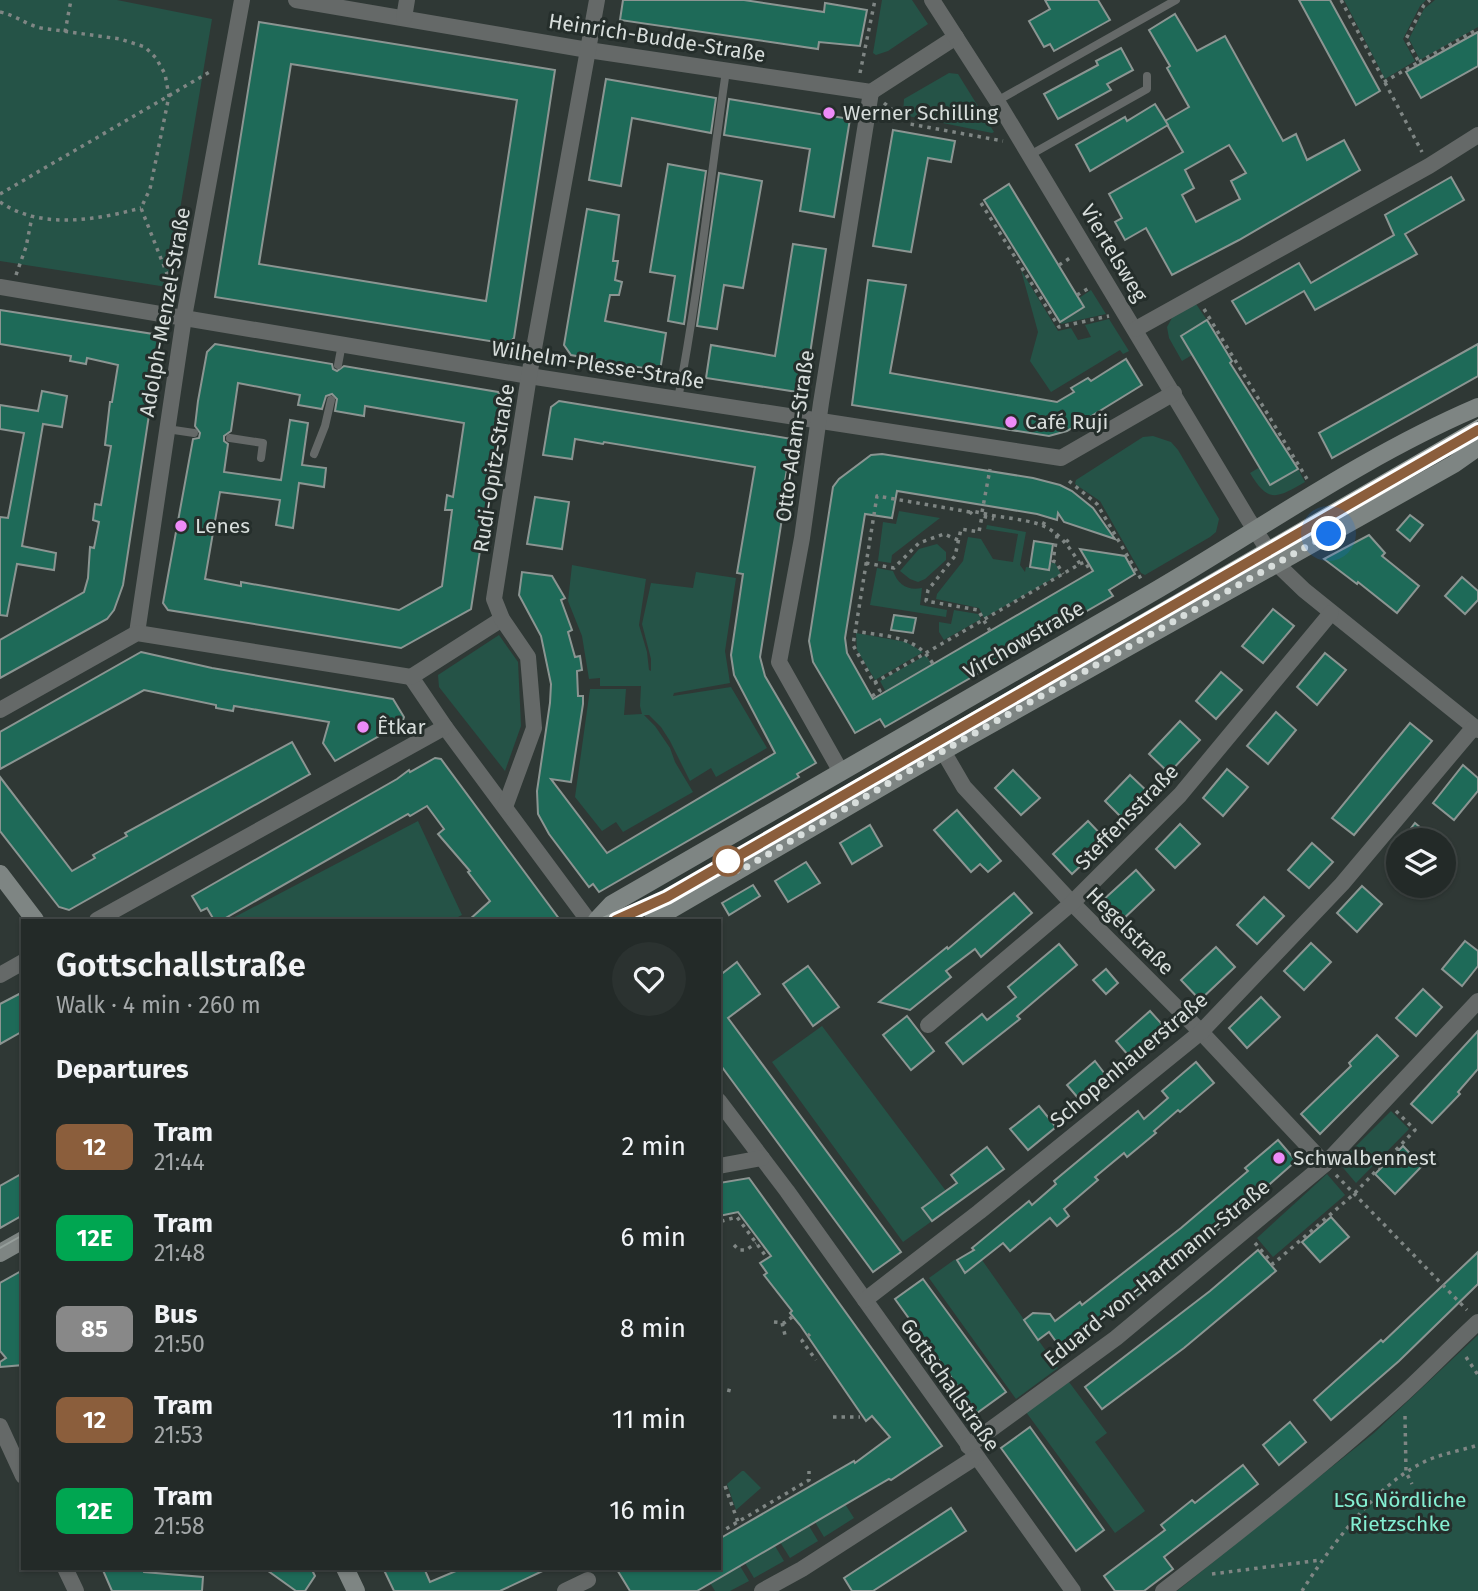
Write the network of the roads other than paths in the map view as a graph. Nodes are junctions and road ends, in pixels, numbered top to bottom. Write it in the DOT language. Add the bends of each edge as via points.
graph roads {
  1 [pos="242,0"];
  2 [pos="296,0"];
  3 [pos="407,0"];
  4 [pos="597,0"];
  5 [pos="932,0"];
  6 [pos="1177,0"];
  7 [pos="404,18"];
  8 [pos="956,37"];
  9 [pos="588,50"];
  10 [pos="726,71"];
  11 [pos="1147,76"];
  12 [pos="864,91"];
  13 [pos="997,101"];
  14 [pos="1478,135"];
  15 [pos="1026,150"];
  16 [pos="5,288"];
  17 [pos="184,317"];
  18 [pos="1136,329"];
  19 [pos="342,344"];
  20 [pos="338,365"];
  21 [pos="529,376"];
  22 [pos="1174,393"];
  23 [pos="678,399"];
  24 [pos="331,400"];
  25 [pos="1478,407"];
  26 [pos="818,421"];
  27 [pos="167,429"];
  28 [pos="194,433"];
  29 [pos="230,438"];
  30 [pos="1478,447"];
  31 [pos="314,454"];
  32 [pos="261,458"];
  33 [pos="1255,530"];
  34 [pos="1277,564"];
  35 [pos="1331,613"];
  36 [pos="502,619"];
  37 [pos="137,633"];
  38 [pos="411,677"];
  39 [pos="0,710"];
  40 [pos="445,727"];
  41 [pos="1476,728"];
  42 [pos="943,751"];
  43 [pos="841,772"];
  44 [pos="505,807"];
  45 [pos="0,874"];
  46 [pos="1072,903"];
  47 [pos="34,919"];
  48 [pos="99,919"];
  49 [pos="587,919"];
  50 [pos="598,919"];
  51 [pos="655,919"];
  52 [pos="21,963"];
  53 [pos="0,975"];
  54 [pos="1478,1001"];
  55 [pos="928,1025"];
  56 [pos="1201,1032"];
  57 [pos="721,1104"];
  58 [pos="762,1158"];
  59 [pos="1325,1164"];
  60 [pos="721,1166"];
  61 [pos="21,1241"];
  62 [pos="0,1253"];
  63 [pos="865,1300"];
  64 [pos="1473,1317"];
  65 [pos="0,1426"];
  66 [pos="972,1452"];
  67 [pos="21,1472"];
  68 [pos="66,1570"];
  69 [pos="346,1570"];
  70 [pos="590,1580"];
  71 [pos="76,1591"];
  72 [pos="356,1591"];
  73 [pos="565,1591"];
  74 [pos="762,1591"];
  75 [pos="1073,1591"];
  76 [pos="1163,1591"];
  1 -- 17 [label="street, Adolph-Menzel-Straße"];
  2 -- 7 [label="street, Heinrich-Budde-Straße"];
  3 -- 7 [label="street"];
  4 -- 9 [label="street, Rudi-Opitz-Straße"];
  5 -- 8 [label="street, Viertelsweg"];
  6 -- 13 [label="lane"];
  7 -- 9 [label="street, Heinrich-Budde-Straße"];
  8 -- 12 [label="street"];
  8 -- 13 [label="street, Viertelsweg"];
  9 -- 10 [label="street, Heinrich-Budde-Straße"];
  9 -- 21 [label="street, Rudi-Opitz-Straße"];
  10 -- 12 [label="street, Heinrich-Budde-Straße"];
  10 -- 23 [label="lane" via="699,280"];
  11 -- 15 [label="lane" via="1147,89"];
  12 -- 26 [label="street, Otto-Adam-Straße"];
  13 -- 15 [label="street, Viertelsweg"];
  14 -- 18 [label="street"];
  15 -- 18 [label="street, Viertelsweg"];
  16 -- 17 [label="street, Wilhelm-Plesse-Straße"];
  17 -- 19 [label="street, Wilhelm-Plesse-Straße"];
  17 -- 27 [label="street, Adolph-Menzel-Straße"];
  18 -- 22 [label="street, Viertelsweg"];
  19 -- 20 [label="lane"];
  19 -- 21 [label="street, Wilhelm-Plesse-Straße"];
  21 -- 23 [label="street, Wilhelm-Plesse-Straße"];
  21 -- 36 [label="street, Rudi-Opitz-Straße" via="494,599"];
  22 -- 26 [label="street, Wilhelm-Plesse-Straße" via="1060,458"];
  22 -- 33 [label="street, Viertelsweg"];
  23 -- 26 [label="street, Wilhelm-Plesse-Straße"];
  24 -- 31 [label="lane"];
  25 -- 33 [label="main road, Virchowstraße" via="1433,426"];
  26 -- 43 [label="street, Otto-Adam-Straße" via="779,662"];
  27 -- 28 [label="lane"];
  27 -- 37 [label="street, Adolph-Menzel-Straße"];
  29 -- 32 [label="lane" via="263,443"];
  30 -- 34 [label="main road"];
  33 -- 34 [label="street, Viertelsweg"];
  33 -- 43 [label="main road, Virchowstraße"];
  34 -- 35 [label="street, Viertelsweg"];
  34 -- 42 [label="main road"];
  35 -- 41 [label="street, Viertelsweg"];
  35 -- 46 [label="street, Steffensstraße" via="1180,796"];
  36 -- 38 [label="street"];
  36 -- 44 [label="street, Rudi-Opitz-Straße" via="528,657 534,728"];
  37 -- 38 [label="street"];
  37 -- 39 [label="street"];
  38 -- 40 [label="street"];
  40 -- 44 [label="street"];
  40 -- 48 [label="street"];
  41 -- 56 [label="street, Schopenhauerstraße" via="1342,884"];
  42 -- 46 [label="street, Hegelstraße" via="964,787"];
  42 -- 51 [label="main road"];
  43 -- 50 [label="main road, Virchowstraße" via="612,904"];
  44 -- 49 [label="street"];
  45 -- 47 [label="main road"];
  46 -- 55 [label="street, Steffensstraße"];
  46 -- 56 [label="street, Hegelstraße"];
  52 -- 53 [label="street"];
  54 -- 59 [label="street, Eduard-von-Hartmann-Straße"];
  56 -- 59 [label="street, Hegelstraße"];
  56 -- 63 [label="street, Schopenhauerstraße"];
  57 -- 58 [label="street, Gottschallstraße"];
  58 -- 60 [label="street"];
  58 -- 63 [label="street, Gottschallstraße"];
  59 -- 66 [label="street, Eduard-von-Hartmann-Straße"];
  61 -- 62 [label="main road"];
  63 -- 66 [label="street, Gottschallstraße"];
  64 -- 76 [label="street" via="1456,1343 1404,1393"];
  65 -- 67 [label="street"];
  66 -- 74 [label="street, Eduard-von-Hartmann-Straße" via="802,1569"];
  66 -- 75 [label="street, Gottschallstraße"];
  68 -- 71 [label="street"];
  69 -- 72 [label="main road"];
  70 -- 73 [label="street"];
}
